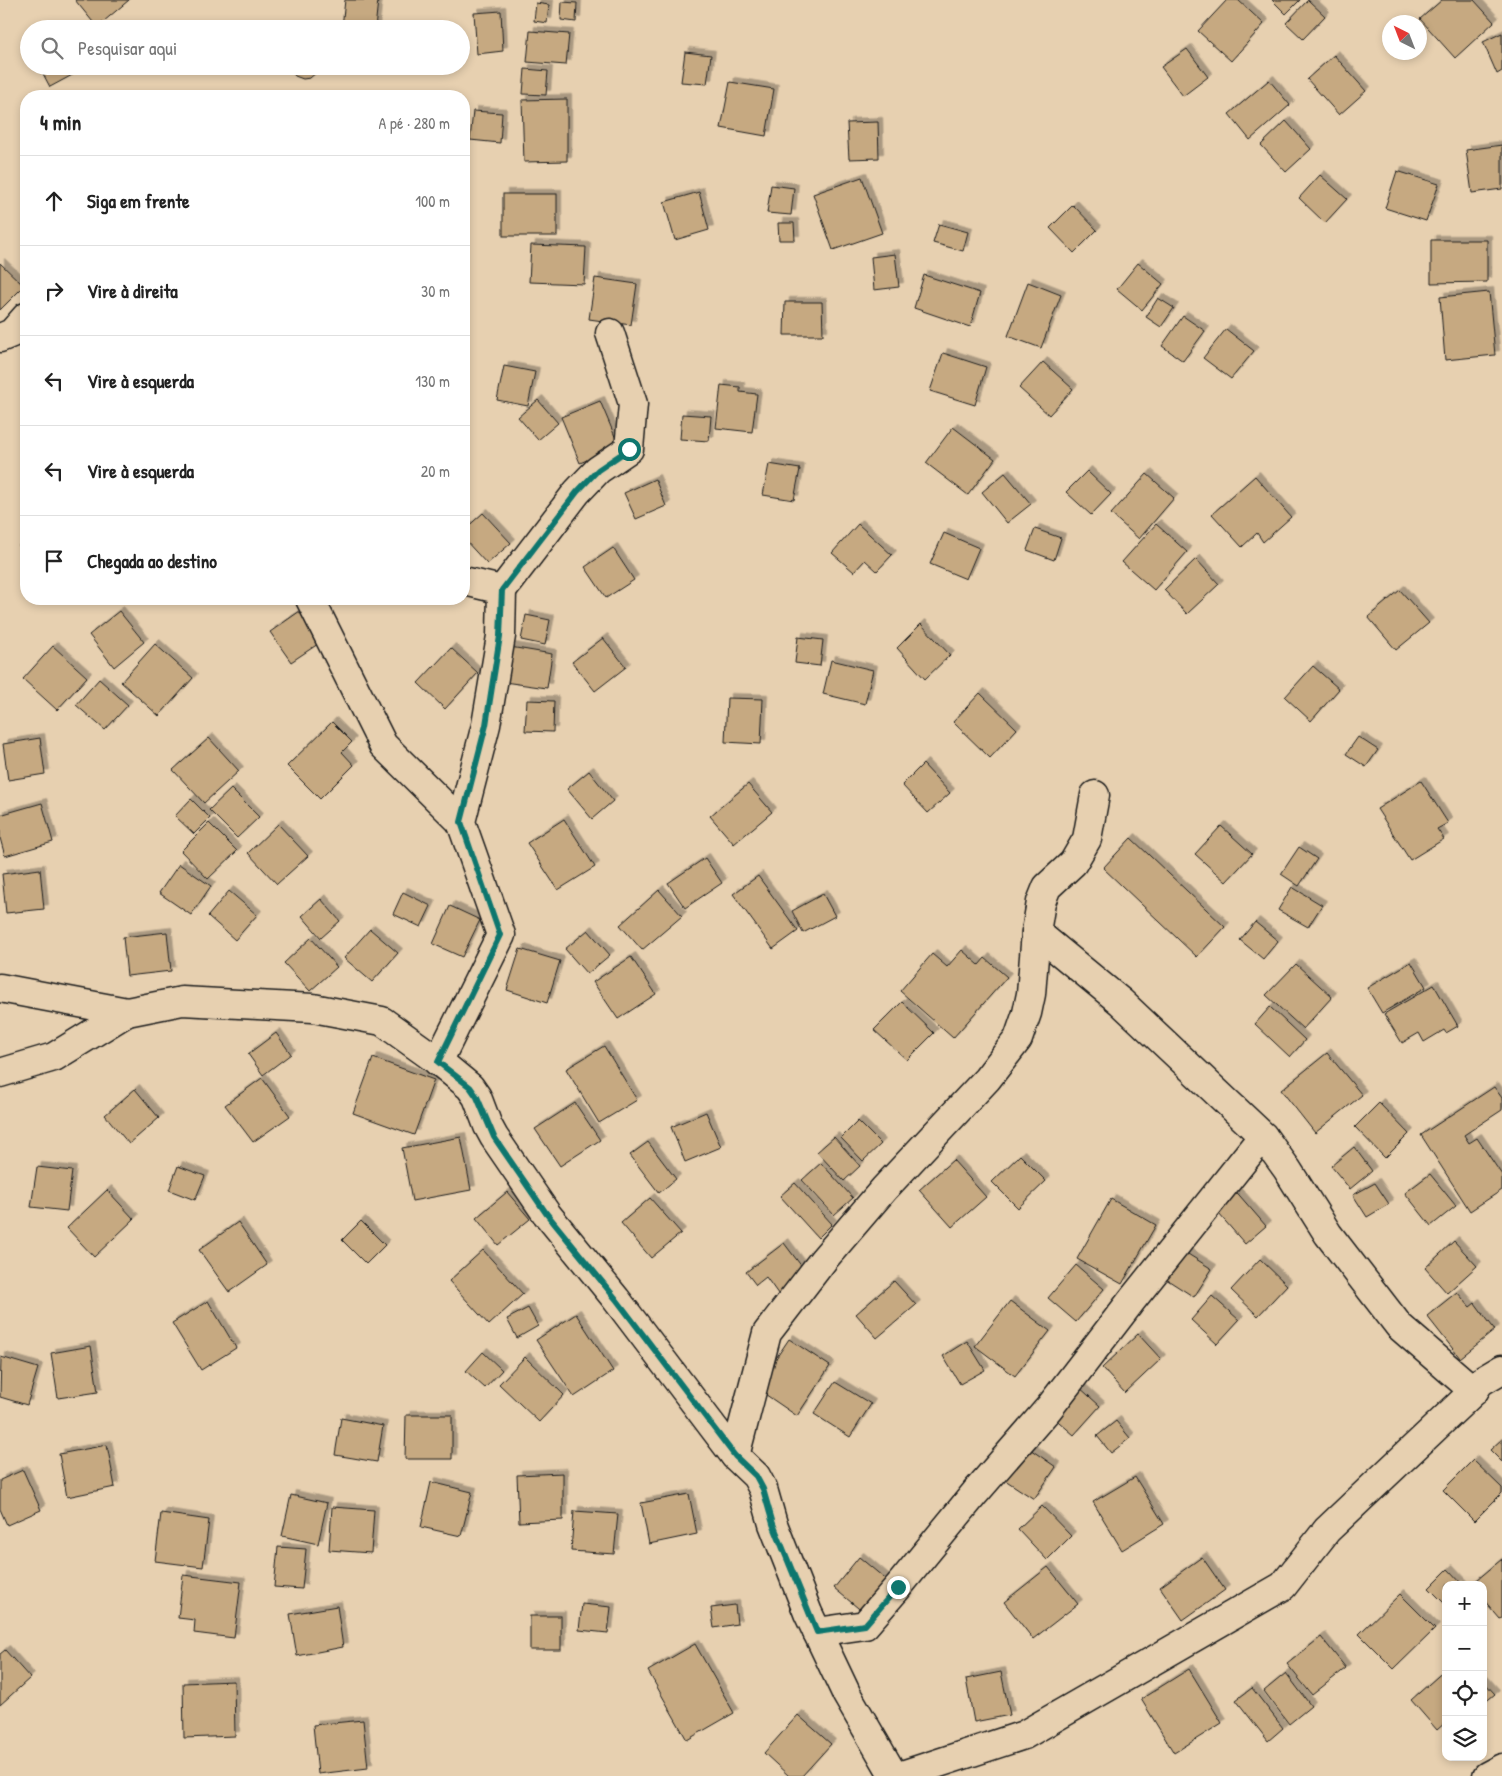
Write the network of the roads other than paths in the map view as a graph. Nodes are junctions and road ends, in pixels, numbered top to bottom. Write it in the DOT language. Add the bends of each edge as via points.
graph roads {
  1 [pos="20,323"];
  2 [pos="610,333"];
  3 [pos="0,338"];
  4 [pos="470,582"];
  5 [pos="502,590"];
  6 [pos="317,605"];
  7 [pos="1095,795"];
  8 [pos="461,822"];
  9 [pos="1036,932"];
  10 [pos="0,988"];
  11 [pos="126,1012"];
  12 [pos="438,1062"];
  13 [pos="0,1073"];
  14 [pos="1263,1136"];
  15 [pos="1502,1369"];
  16 [pos="1474,1391"];
  17 [pos="735,1456"];
  18 [pos="817,1632"];
  19 [pos="1502,1768"];
  20 [pos="894,1776"];
  21 [pos="899,1776"];
  22 [pos="1487,1776"];
  1 -- 3 [label="street"];
  2 -- 5 [label="street" via="634,404 629,449 598,470 577,492"];
  4 -- 5 [label="street"];
  5 -- 8 [label="street" via="500,636 486,725"];
  6 -- 8 [label="street" via="382,745"];
  7 -- 9 [label="street" via="1086,839 1073,863 1047,887 1040,902"];
  8 -- 12 [label="street" via="500,935"];
  9 -- 14 [label="street" via="1121,1002"];
  9 -- 17 [label="street" via="1031,994 1018,1039 987,1080 824,1259 767,1333"];
  10 -- 11 [label="street"];
  11 -- 12 [label="street" via="182,1002 313,1008 382,1021"];
  11 -- 13 [label="street" via="54,1057"];
  12 -- 17 [label="street" via="470,1087 494,1137 546,1213"];
  14 -- 16 [label="street" via="1328,1234 1399,1326"];
  14 -- 18 [label="street" via="1049,1408 865,1625"];
  15 -- 16 [label="street" via="1480,1382"];
  16 -- 21 [label="street" via="1327,1530 1283,1586 1024,1735"];
  17 -- 18 [label="street" via="756,1476 763,1489 773,1524"];
  18 -- 20 [label="street" via="847,1695"];
  19 -- 22 [label="street"];
}
